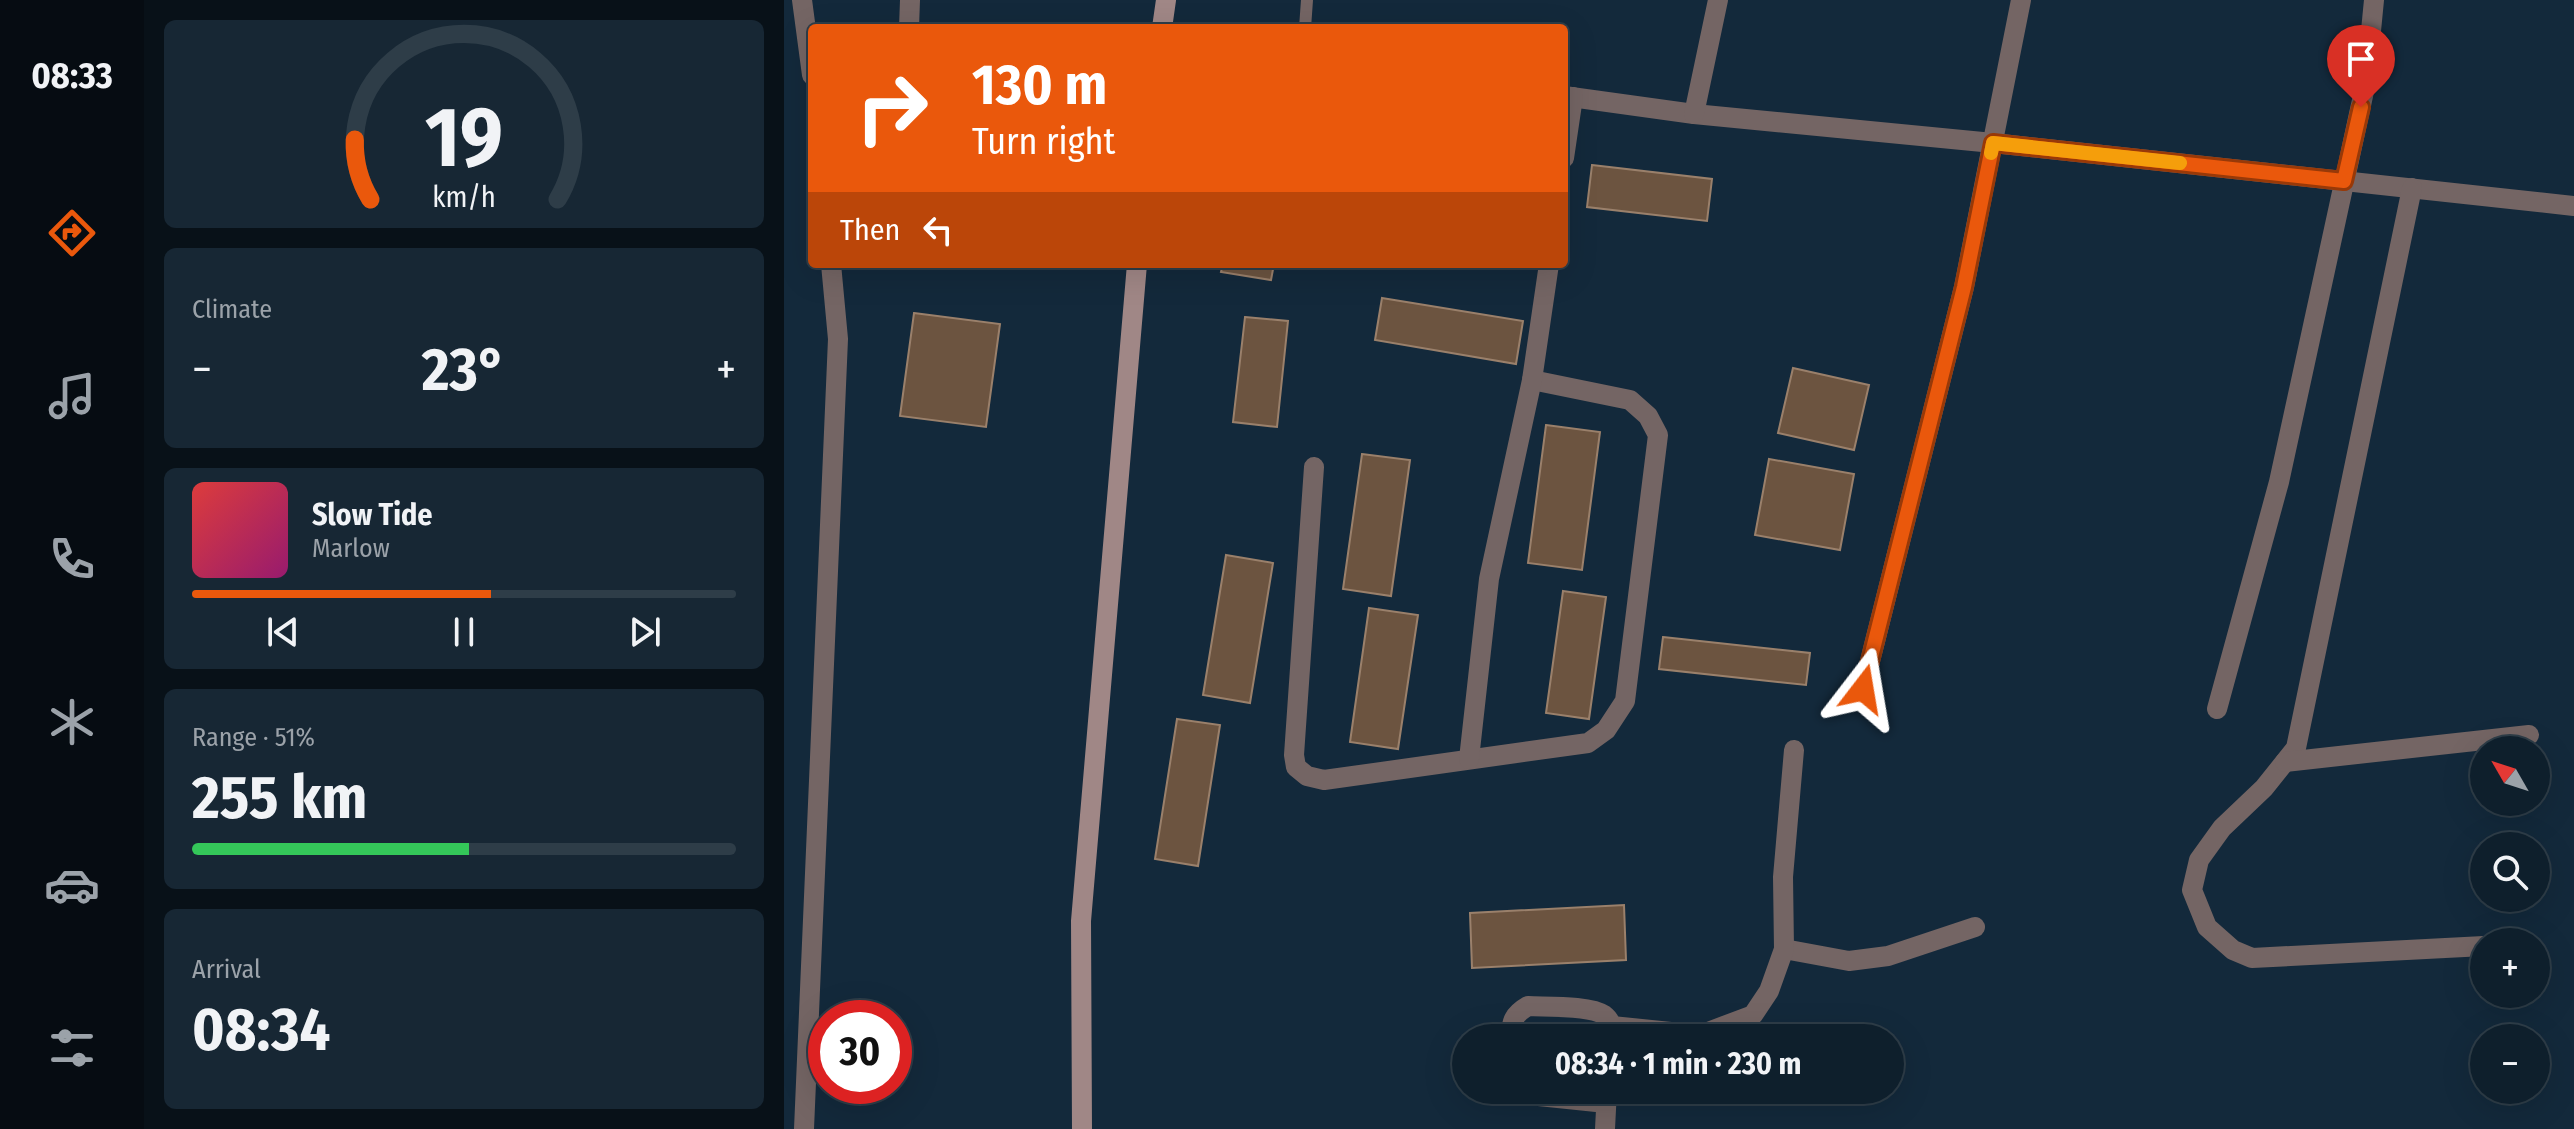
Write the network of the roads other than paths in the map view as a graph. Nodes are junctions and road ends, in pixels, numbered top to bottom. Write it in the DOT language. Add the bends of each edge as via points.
graph roads {
  1 [pos="802,0"];
  2 [pos="910,0"];
  3 [pos="1166,0"];
  4 [pos="1307,0"];
  5 [pos="1718,0"];
  6 [pos="2021,0"];
  7 [pos="2374,0"];
  8 [pos="909,24"];
  9 [pos="1163,24"];
  10 [pos="1305,24"];
  11 [pos="808,45"];
  12 [pos="1568,96"];
  13 [pos="1694,114"];
  14 [pos="1993,143"];
  15 [pos="2344,181"];
  16 [pos="2412,188"];
  17 [pos="2574,206"];
  18 [pos="831,268"];
  19 [pos="1137,268"];
  20 [pos="1548,268"];
  21 [pos="1532,380"];
  22 [pos="1314,467"];
  23 [pos="1863,689"];
  24 [pos="2217,709"];
  25 [pos="2529,735"];
  26 [pos="1794,750"];
  27 [pos="1469,759"];
  28 [pos="2285,762"];
  29 [pos="1975,927"];
  30 [pos="2470,947"];
  31 [pos="1784,949"];
  32 [pos="1510,1024"];
  33 [pos="1609,1024"];
  34 [pos="1729,1024"];
  35 [pos="1607,1104"];
  36 [pos="804,1129"];
  37 [pos="1082,1129"];
  38 [pos="1605,1129"];
  1 -- 11 [label="street"];
  2 -- 8 [label="street"];
  3 -- 9 [label="main road"];
  4 -- 10 [label="lane"];
  5 -- 13 [label="street"];
  6 -- 14 [label="street"];
  7 -- 15 [label="street" via="2366,82"];
  12 -- 13 [label="street"];
  13 -- 14 [label="street"];
  14 -- 15 [label="street"];
  14 -- 23 [label="street" via="1964,287"];
  15 -- 16 [label="street"];
  15 -- 24 [label="street" via="2279,482"];
  16 -- 17 [label="street"];
  16 -- 28 [label="street" via="2296,748"];
  18 -- 36 [label="street" via="838,339"];
  19 -- 37 [label="main road" via="1081,921"];
  20 -- 21 [label="street"];
  21 -- 27 [label="street" via="1489,579"];
  21 -- 27 [label="street" via="1630,400 1648,416 1658,435 1625,701 1606,730 1588,743"];
  22 -- 27 [label="street" via="1296,767 1324,780"];
  25 -- 28 [label="street"];
  26 -- 31 [label="street" via="1783,877"];
  28 -- 30 [label="street" via="2199,860 2192,890 2207,927 2233,950 2252,958"];
  29 -- 31 [label="street" via="1888,956 1849,961"];
  31 -- 34 [label="street" via="1769,991 1753,1015"];
  32 -- 33 [label="street" via="1528,1006 1596,1011"];
  35 -- 38 [label="street"];
}
